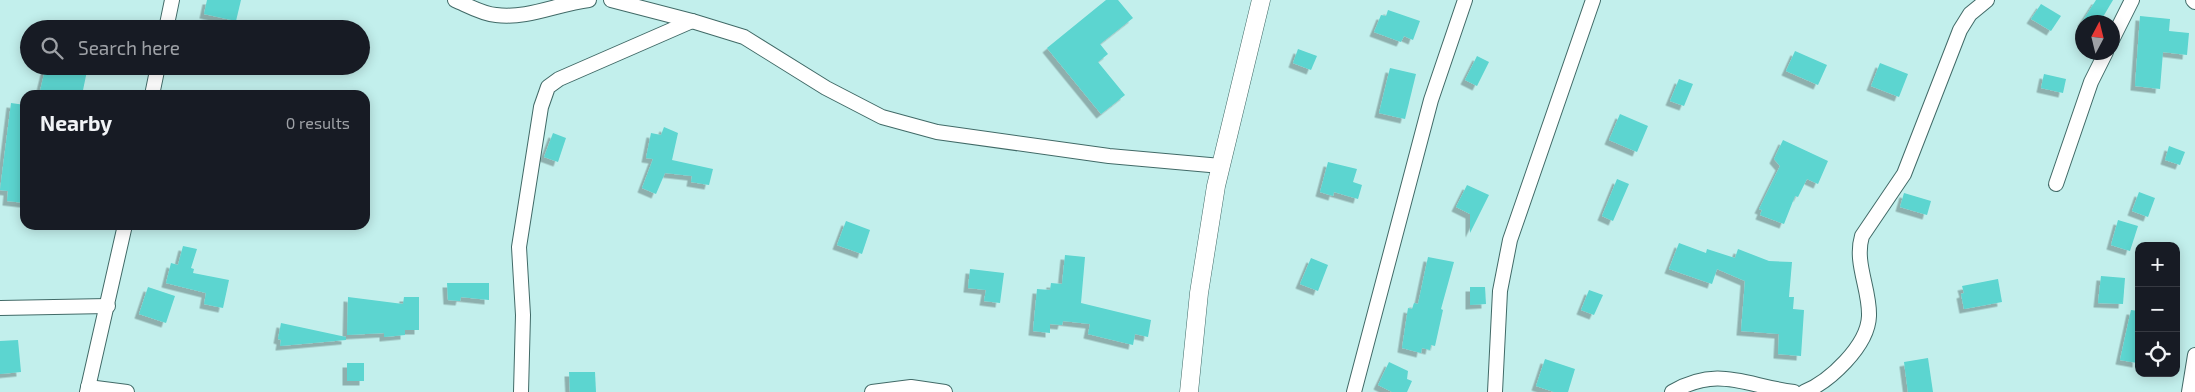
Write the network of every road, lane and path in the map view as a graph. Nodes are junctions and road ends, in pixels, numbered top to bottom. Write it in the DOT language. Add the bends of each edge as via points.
graph roads {
  1 [pos="168,0"];
  2 [pos="455,0"];
  3 [pos="589,0"];
  4 [pos="610,0"];
  5 [pos="1261,0"];
  6 [pos="1465,0"];
  7 [pos="1593,0"];
  8 [pos="1987,0"];
  9 [pos="2132,0"];
  10 [pos="167,20"];
  11 [pos="692,21"];
  12 [pos="2120,24"];
  13 [pos="2102,60"];
  14 [pos="156,75"];
  15 [pos="153,90"];
  16 [pos="1221,166"];
  17 [pos="2056,184"];
  18 [pos="124,230"];
  19 [pos="108,306"];
  20 [pos="0,308"];
  21 [pos="2195,355"];
  22 [pos="88,389"];
  23 [pos="1812,391"];
  24 [pos="127,392"];
  25 [pos="520,392"];
  26 [pos="872,392"];
  27 [pos="945,392"];
  28 [pos="1189,392"];
  29 [pos="1354,392"];
  30 [pos="1495,392"];
  31 [pos="1672,392"];
  32 [pos="1794,392"];
  33 [pos="2189,392"];
  1 -- 10 [label="street"];
  2 -- 3 [label="street" via="494,15 531,14"];
  4 -- 11 [label="street"];
  5 -- 16 [label="street"];
  6 -- 29 [label="street" via="1431,100"];
  7 -- 30 [label="street" via="1510,240 1500,291"];
  8 -- 23 [label="street" via="1970,14 1960,30 1904,174 1859,244 1870,315 1867,327 1841,368"];
  9 -- 12 [label="street"];
  11 -- 16 [label="street" via="744,37 826,88 882,117 910,125 937,132 1109,156"];
  11 -- 25 [label="street" via="559,78 548,88 541,107 519,247 523,315"];
  13 -- 17 [label="street" via="2091,82"];
  14 -- 15 [label="street"];
  16 -- 28 [label="street" via="1199,293"];
  18 -- 19 [label="street"];
  19 -- 20 [label="street"];
  19 -- 22 [label="street"];
  21 -- 33 [label="street"];
  22 -- 24 [label="street"];
  26 -- 27 [label="street" via="912,387"];
  31 -- 32 [label="street" via="1689,382 1725,378"];
}
